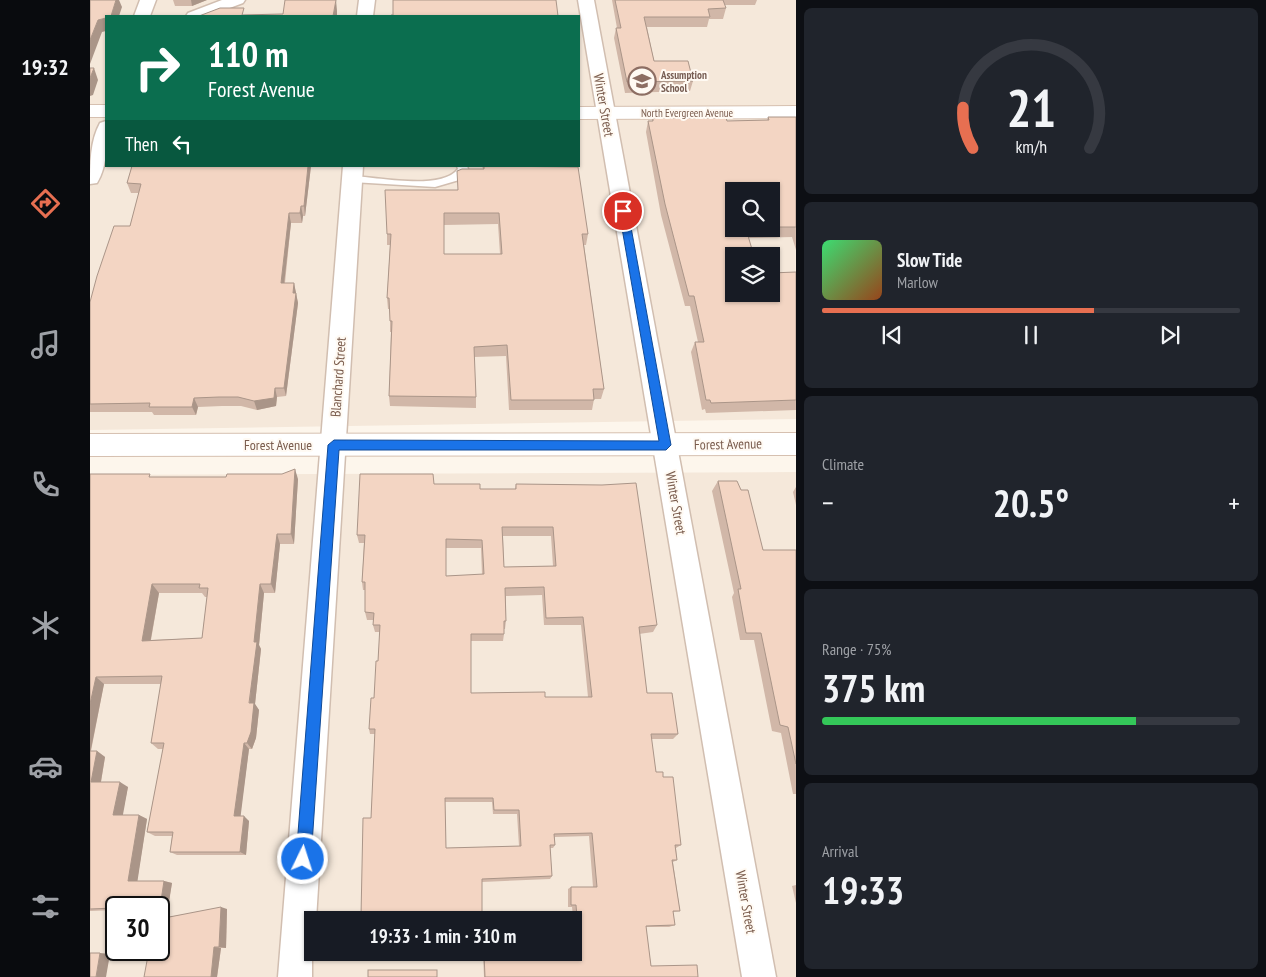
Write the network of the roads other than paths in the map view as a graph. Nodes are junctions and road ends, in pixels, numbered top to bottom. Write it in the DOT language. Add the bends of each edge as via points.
graph roads {
  1 [pos="148,0"];
  2 [pos="237,0"];
  3 [pos="366,0"];
  4 [pos="586,0"];
  5 [pos="142,15"];
  6 [pos="197,15"];
  7 [pos="365,15"];
  8 [pos="90,111"];
  9 [pos="105,111"];
  10 [pos="796,112"];
  11 [pos="580,113"];
  12 [pos="606,113"];
  13 [pos="105,130"];
  14 [pos="462,167"];
  15 [pos="360,175"];
  16 [pos="90,178"];
  17 [pos="796,444"];
  18 [pos="90,445"];
  19 [pos="334,445"];
  20 [pos="666,445"];
  21 [pos="295,977"];
  22 [pos="759,977"];
  1 -- 5 [label="street"];
  2 -- 6 [label="street"];
  3 -- 7 [label="street"];
  4 -- 12 [label="street, Winter Street"];
  8 -- 9 [label="street"];
  10 -- 12 [label="street, North Evergreen Avenue"];
  11 -- 12 [label="street, North Evergreen Avenue"];
  12 -- 20 [label="street, Winter Street"];
  13 -- 16 [label="street"];
  14 -- 15 [label="lane" via="456,178 446,183 394,184"];
  15 -- 19 [label="street, Blanchard Street"];
  17 -- 20 [label="street, Forest Avenue"];
  18 -- 19 [label="street, Forest Avenue"];
  19 -- 20 [label="street, Forest Avenue"];
  19 -- 21 [label="street, Blanchard Street"];
  20 -- 22 [label="street, Winter Street"];
}
